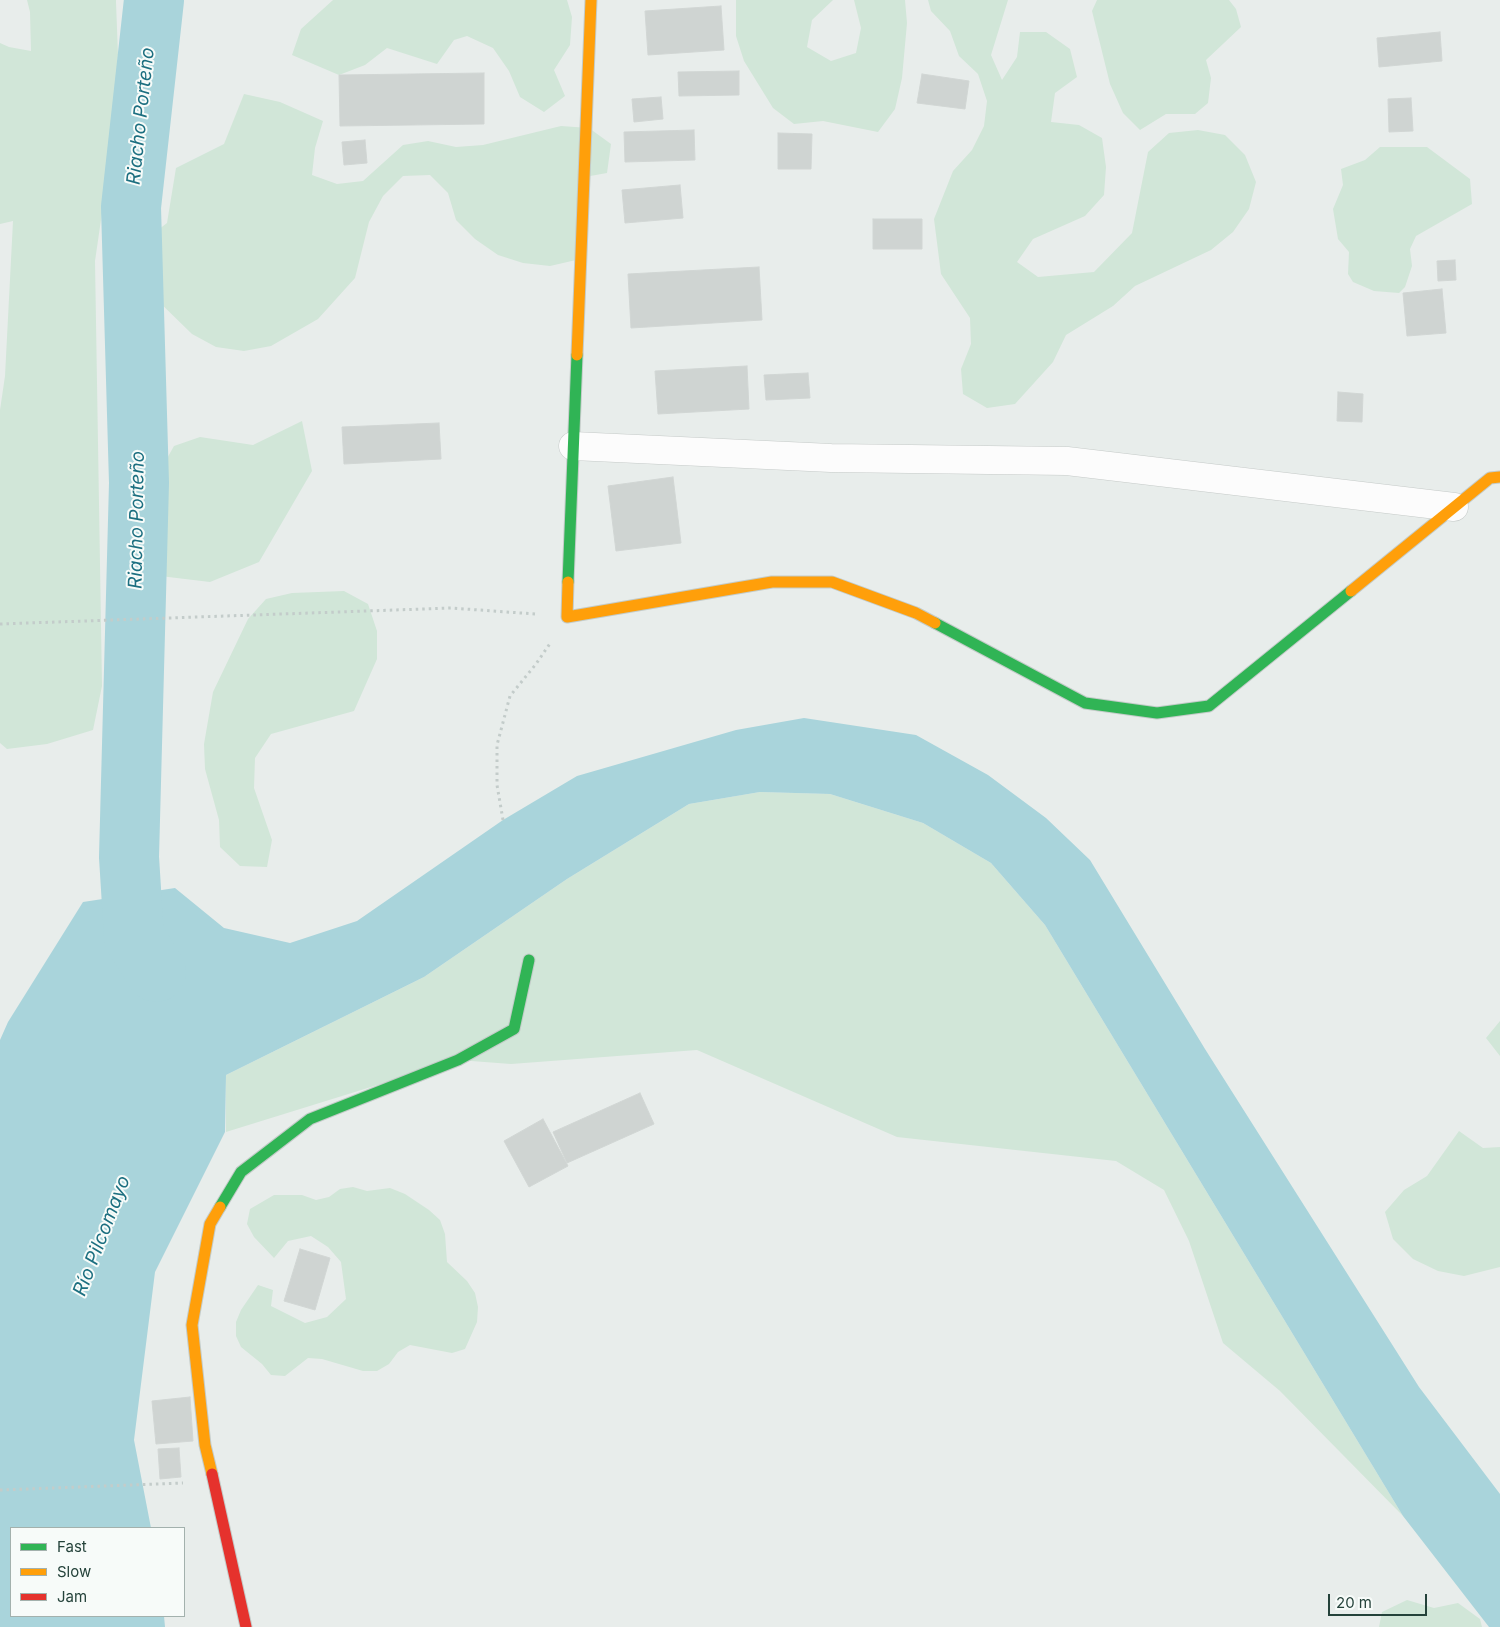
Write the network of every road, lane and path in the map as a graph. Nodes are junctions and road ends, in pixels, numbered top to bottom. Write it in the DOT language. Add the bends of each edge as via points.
graph roads {
  1 [pos="591,0"];
  2 [pos="574,446"];
  3 [pos="1500,477"];
  4 [pos="1454,507"];
  5 [pos="567,617"];
  6 [pos="0,624"];
  7 [pos="503,820"];
  8 [pos="529,960"];
  9 [pos="177,1484"];
  10 [pos="0,1490"];
  11 [pos="246,1627"];
  1 -- 2 [label="street"];
  2 -- 4 [label="street" via="831,458 1067,461"];
  2 -- 5 [label="street"];
  3 -- 4 [label="street" via="1490,478"];
  4 -- 5 [label="street" via="1209,706 1157,713 1085,703 916,613 832,582 772,582"];
  5 -- 6 [label="path" via="451,608"];
  5 -- 7 [label="path" via="510,696 497,746 497,786"];
  8 -- 11 [label="street" via="514,1028 458,1060 310,1119 241,1172 210,1224 192,1325 205,1445"];
  9 -- 10 [label="path"];
}
